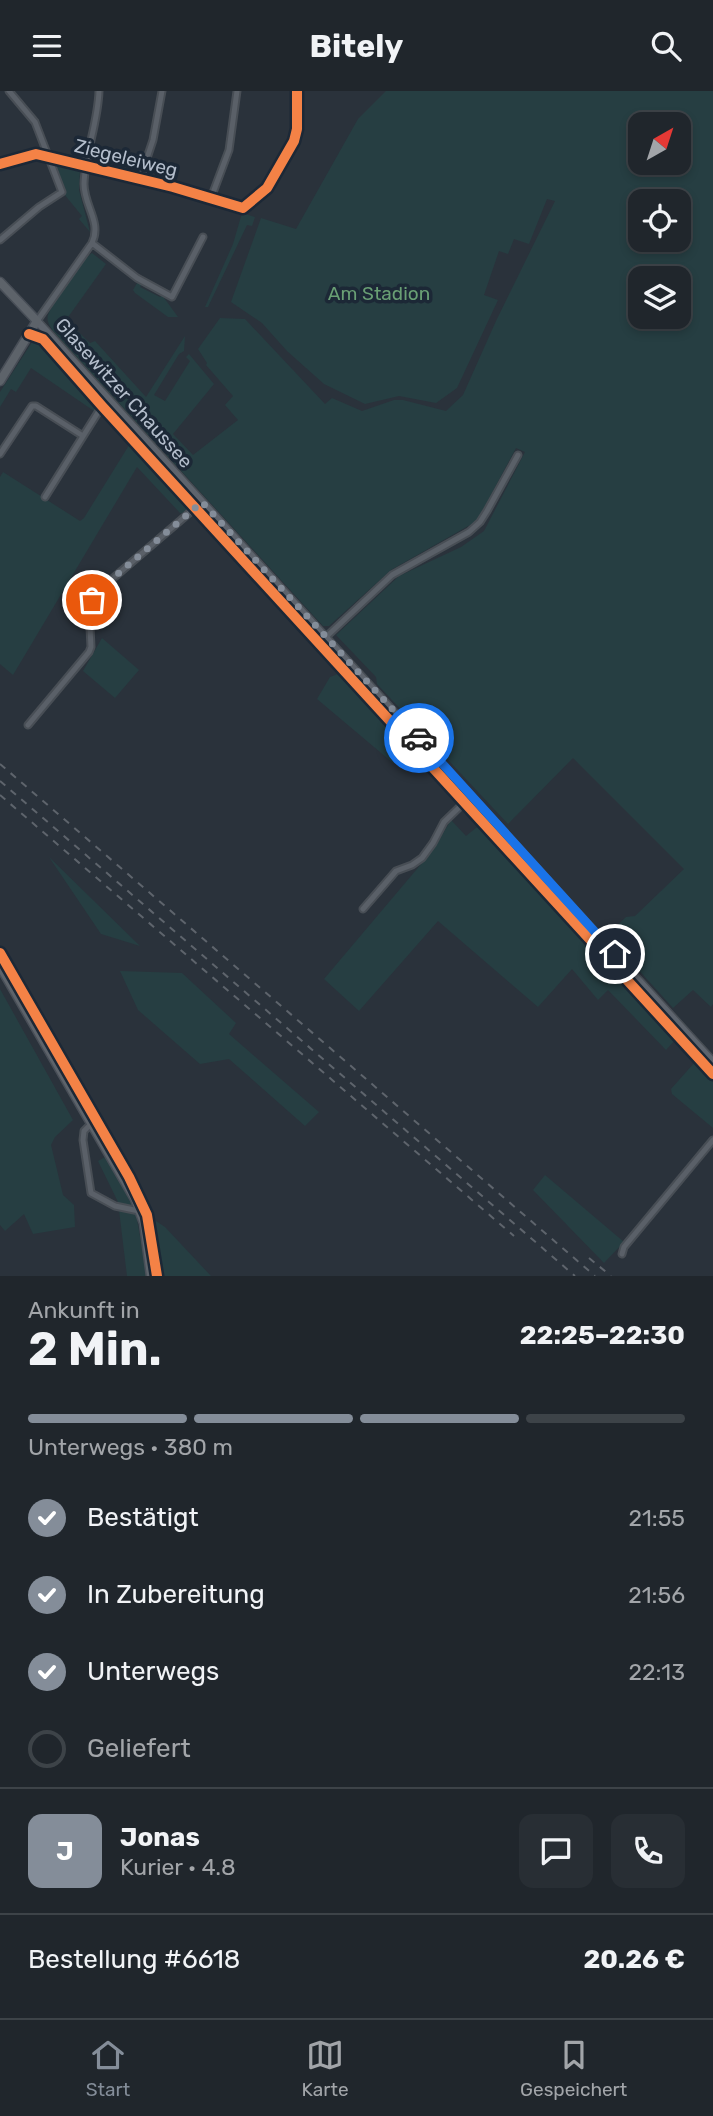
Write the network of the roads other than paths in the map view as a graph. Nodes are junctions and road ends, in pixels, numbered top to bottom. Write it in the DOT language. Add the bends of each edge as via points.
graph roads {
  1 [pos="9,91"];
  2 [pos="99,91"];
  3 [pos="162,91"];
  4 [pos="237,91"];
  5 [pos="297,91"];
  6 [pos="49,156"];
  7 [pos="0,164"];
  8 [pos="86,167"];
  9 [pos="140,179"];
  10 [pos="211,198"];
  11 [pos="203,237"];
  12 [pos="0,240"];
  13 [pos="92,243"];
  14 [pos="0,282"];
  15 [pos="37,321"];
  16 [pos="0,381"];
  17 [pos="107,398"];
  18 [pos="83,436"];
  19 [pos="0,454"];
  20 [pos="518,454"];
  21 [pos="45,496"];
  22 [pos="202,502"];
  23 [pos="326,637"];
  24 [pos="28,726"];
  25 [pos="471,796"];
  26 [pos="363,909"];
  27 [pos="0,966"];
  28 [pos="713,1062"];
  29 [pos="92,1123"];
  30 [pos="713,1140"];
  31 [pos="140,1211"];
  32 [pos="622,1254"];
  33 [pos="151,1276"];
  1 -- 6 [label="street" via="35,121"];
  2 -- 8 [label="street"];
  3 -- 9 [label="street"];
  4 -- 10 [label="street" via="229,150"];
  5 -- 10 [label="street, Ziegeleiweg" via="294,141 267,188 243,208"];
  6 -- 7 [label="street, Ziegeleiweg" via="36,154"];
  6 -- 8 [label="street, Ziegeleiweg"];
  6 -- 12 [label="street" via="62,192"];
  8 -- 9 [label="street, Ziegeleiweg"];
  8 -- 13 [label="street" via="84,187 96,232"];
  9 -- 10 [label="street, Ziegeleiweg"];
  11 -- 13 [label="street" via="172,297 136,278"];
  13 -- 15 [label="street"];
  14 -- 15 [label="main road"];
  15 -- 16 [label="main road"];
  15 -- 17 [label="main road, Glasewitzer Chaussee"];
  17 -- 18 [label="street"];
  17 -- 22 [label="main road, Glasewitzer Chaussee"];
  18 -- 19 [label="street" via="32,406"];
  18 -- 21 [label="street"];
  20 -- 23 [label="street" via="480,522 392,575"];
  22 -- 23 [label="main road, Glasewitzer Chaussee"];
  22 -- 24 [label="street" via="97,592 89,608 89,652"];
  23 -- 25 [label="main road, Glasewitzer Chaussee"];
  25 -- 26 [label="street" via="444,822 422,858 396,871"];
  25 -- 28 [label="main road, Glasewitzer Chaussee"];
  27 -- 29 [label="main road"];
  29 -- 31 [label="main road"];
  29 -- 31 [label="street" via="83,1140 91,1193 115,1206"];
  30 -- 32 [label="street"];
  31 -- 33 [label="main road"];
}
